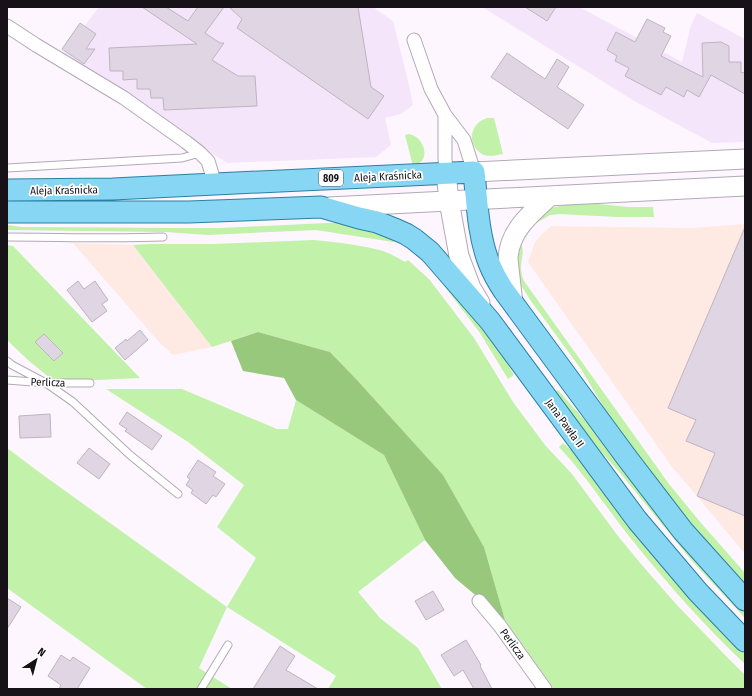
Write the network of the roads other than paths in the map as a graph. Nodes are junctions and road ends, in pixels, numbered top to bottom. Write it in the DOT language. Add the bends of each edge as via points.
graph roads {
  1 [pos="7,26"];
  2 [pos="414,40"];
  3 [pos="445,115"];
  4 [pos="200,153"];
  5 [pos="745,159"];
  6 [pos="7,168"];
  7 [pos="474,172"];
  8 [pos="446,173"];
  9 [pos="215,184"];
  10 [pos="745,186"];
  11 [pos="7,190"];
  12 [pos="550,196"];
  13 [pos="477,200"];
  14 [pos="449,201"];
  15 [pos="321,207"];
  16 [pos="7,212"];
  17 [pos="7,237"];
  18 [pos="163,237"];
  19 [pos="513,304"];
  20 [pos="490,321"];
  21 [pos="7,360"];
  22 [pos="7,380"];
  23 [pos="90,382"];
  24 [pos="46,383"];
  25 [pos="178,494"];
  26 [pos="745,600"];
  27 [pos="479,601"];
  28 [pos="745,641"];
  29 [pos="228,645"];
  30 [pos="200,689"];
  31 [pos="545,689"];
  1 -- 4 [label="street" via="124,98"];
  2 -- 3 [label="street" via="431,89"];
  3 -- 7 [label="street" via="464,140"];
  3 -- 8 [label="street"];
  4 -- 6 [label="lane" via="182,158"];
  4 -- 9 [label="street" via="208,161"];
  5 -- 7 [label="main road, Aleja Kraśnicka / 809"];
  7 -- 8 [label="main road, Aleja Kraśnicka / 809"];
  7 -- 13 [label="main road"];
  8 -- 9 [label="main road, Aleja Kraśnicka / 809"];
  8 -- 14 [label="main road, Jana Pawła II"];
  9 -- 11 [label="main road, Aleja Kraśnicka / 809" via="113,189"];
  10 -- 12 [label="main road, Aleja Kraśnicka"];
  12 -- 13 [label="main road, Aleja Kraśnicka"];
  12 -- 19 [label="main road" via="527,218 510,244 508,259"];
  13 -- 14 [label="main road, Aleja Kraśnicka"];
  13 -- 19 [label="main road" via="487,258"];
  14 -- 15 [label="main road, Aleja Kraśnicka"];
  14 -- 20 [label="main road, Jana Pawła II" via="461,262 471,288"];
  15 -- 16 [label="main road, Aleja Kraśnicka" via="189,212"];
  15 -- 20 [label="main road" via="377,222 414,239 430,252"];
  17 -- 18 [label="lane"];
  19 -- 26 [label="main road" via="683,531"];
  20 -- 28 [label="main road, Jana Pawła II" via="637,520 698,592"];
  21 -- 24 [label="lane"];
  22 -- 24 [label="lane, Perlicza"];
  23 -- 24 [label="lane, Perlicza"];
  24 -- 25 [label="lane" via="73,402 130,455"];
  27 -- 31 [label="street, Perlicza"];
  29 -- 30 [label="lane"];
}
